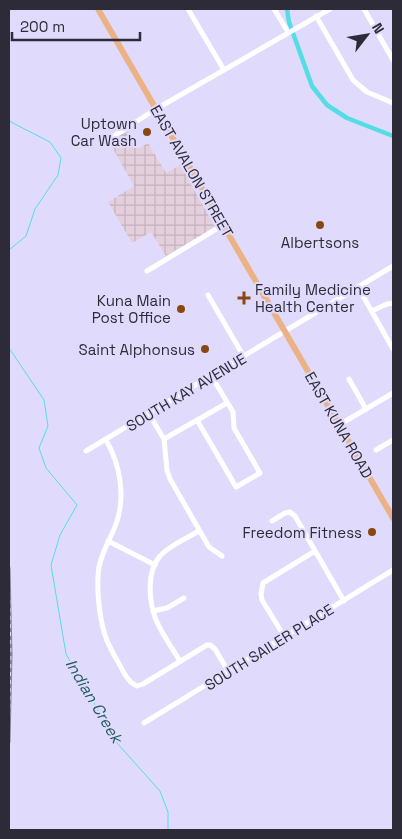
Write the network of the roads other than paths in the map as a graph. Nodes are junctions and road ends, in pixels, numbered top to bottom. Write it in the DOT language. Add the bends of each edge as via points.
graph roads {
  1 [pos="98,9"];
  2 [pos="188,9"];
  3 [pos="274,9"];
  4 [pos="330,9"];
  5 [pos="364,9"];
  6 [pos="316,16"];
  7 [pos="290,31"];
  8 [pos="393,60"];
  9 [pos="224,70"];
  10 [pos="393,101"];
  11 [pos="156,109"];
  12 [pos="106,141"];
  13 [pos="223,225"];
  14 [pos="393,266"];
  15 [pos="147,271"];
  16 [pos="358,287"];
  17 [pos="208,295"];
  18 [pos="393,303"];
  19 [pos="372,311"];
  20 [pos="286,332"];
  21 [pos="393,349"];
  22 [pos="244,357"];
  23 [pos="212,377"];
  24 [pos="349,380"];
  25 [pos="393,393"];
  26 [pos="227,403"];
  27 [pos="366,409"];
  28 [pos="149,414"];
  29 [pos="197,420"];
  30 [pos="339,425"];
  31 [pos="164,439"];
  32 [pos="106,440"];
  33 [pos="393,440"];
  34 [pos="376,450"];
  35 [pos="86,451"];
  36 [pos="393,518"];
  37 [pos="272,521"];
  38 [pos="199,531"];
  39 [pos="108,542"];
  40 [pos="315,551"];
  41 [pos="222,556"];
  42 [pos="155,564"];
  43 [pos="393,570"];
  44 [pos="184,598"];
  45 [pos="344,600"];
  46 [pos="153,610"];
  47 [pos="284,636"];
  48 [pos="180,661"];
  49 [pos="228,671"];
  50 [pos="144,723"];
  1 -- 11 [label="main road, EAST AVALON STREET"];
  2 -- 9 [label="street"];
  3 -- 7 [label="street"];
  4 -- 6 [label="street"];
  5 -- 8 [label="street"];
  6 -- 7 [label="street"];
  6 -- 10 [label="street" via="353,80 367,92"];
  7 -- 9 [label="street"];
  9 -- 11 [label="street"];
  11 -- 12 [label="street"];
  11 -- 13 [label="main road, EAST AVALON STREET"];
  13 -- 15 [label="street"];
  13 -- 20 [label="main road, EAST AVALON STREET"];
  14 -- 16 [label="street, SOUTH KAY AVENUE"];
  16 -- 19 [label="street"];
  16 -- 20 [label="street, SOUTH KAY AVENUE"];
  17 -- 22 [label="street"];
  18 -- 19 [label="street"];
  19 -- 21 [label="street"];
  20 -- 22 [label="street, SOUTH KAY AVENUE"];
  20 -- 30 [label="main road, EAST KUNA ROAD"];
  22 -- 23 [label="street, SOUTH KAY AVENUE"];
  23 -- 26 [label="street"];
  23 -- 28 [label="street, SOUTH KAY AVENUE"];
  24 -- 27 [label="street"];
  25 -- 27 [label="street"];
  26 -- 29 [label="street"];
  26 -- 29 [label="street" via="233,412 234,428 260,473 236,487"];
  27 -- 30 [label="street"];
  28 -- 31 [label="street"];
  28 -- 32 [label="street, SOUTH KAY AVENUE"];
  29 -- 31 [label="street"];
  30 -- 36 [label="main road, EAST KUNA ROAD"];
  31 -- 38 [label="street" via="170,479"];
  32 -- 35 [label="street, SOUTH KAY AVENUE"];
  32 -- 39 [label="street" via="115,454 120,489 117,523"];
  33 -- 34 [label="street"];
  37 -- 40 [label="street" via="290,512"];
  38 -- 41 [label="street" via="208,547"];
  38 -- 42 [label="street" via="167,550"];
  39 -- 42 [label="street"];
  39 -- 48 [label="street" via="99,567 98,582 102,624 110,648 136,686"];
  40 -- 45 [label="street"];
  40 -- 47 [label="street" via="266,580 261,588 262,600"];
  42 -- 46 [label="street" via="151,577"];
  43 -- 45 [label="street, SOUTH SAILER PLACE"];
  44 -- 46 [label="street" via="167,608"];
  45 -- 47 [label="street, SOUTH SAILER PLACE"];
  46 -- 48 [label="street"];
  47 -- 49 [label="street, SOUTH SAILER PLACE"];
  48 -- 49 [label="street" via="210,645"];
  49 -- 50 [label="street, SOUTH SAILER PLACE"];
}
